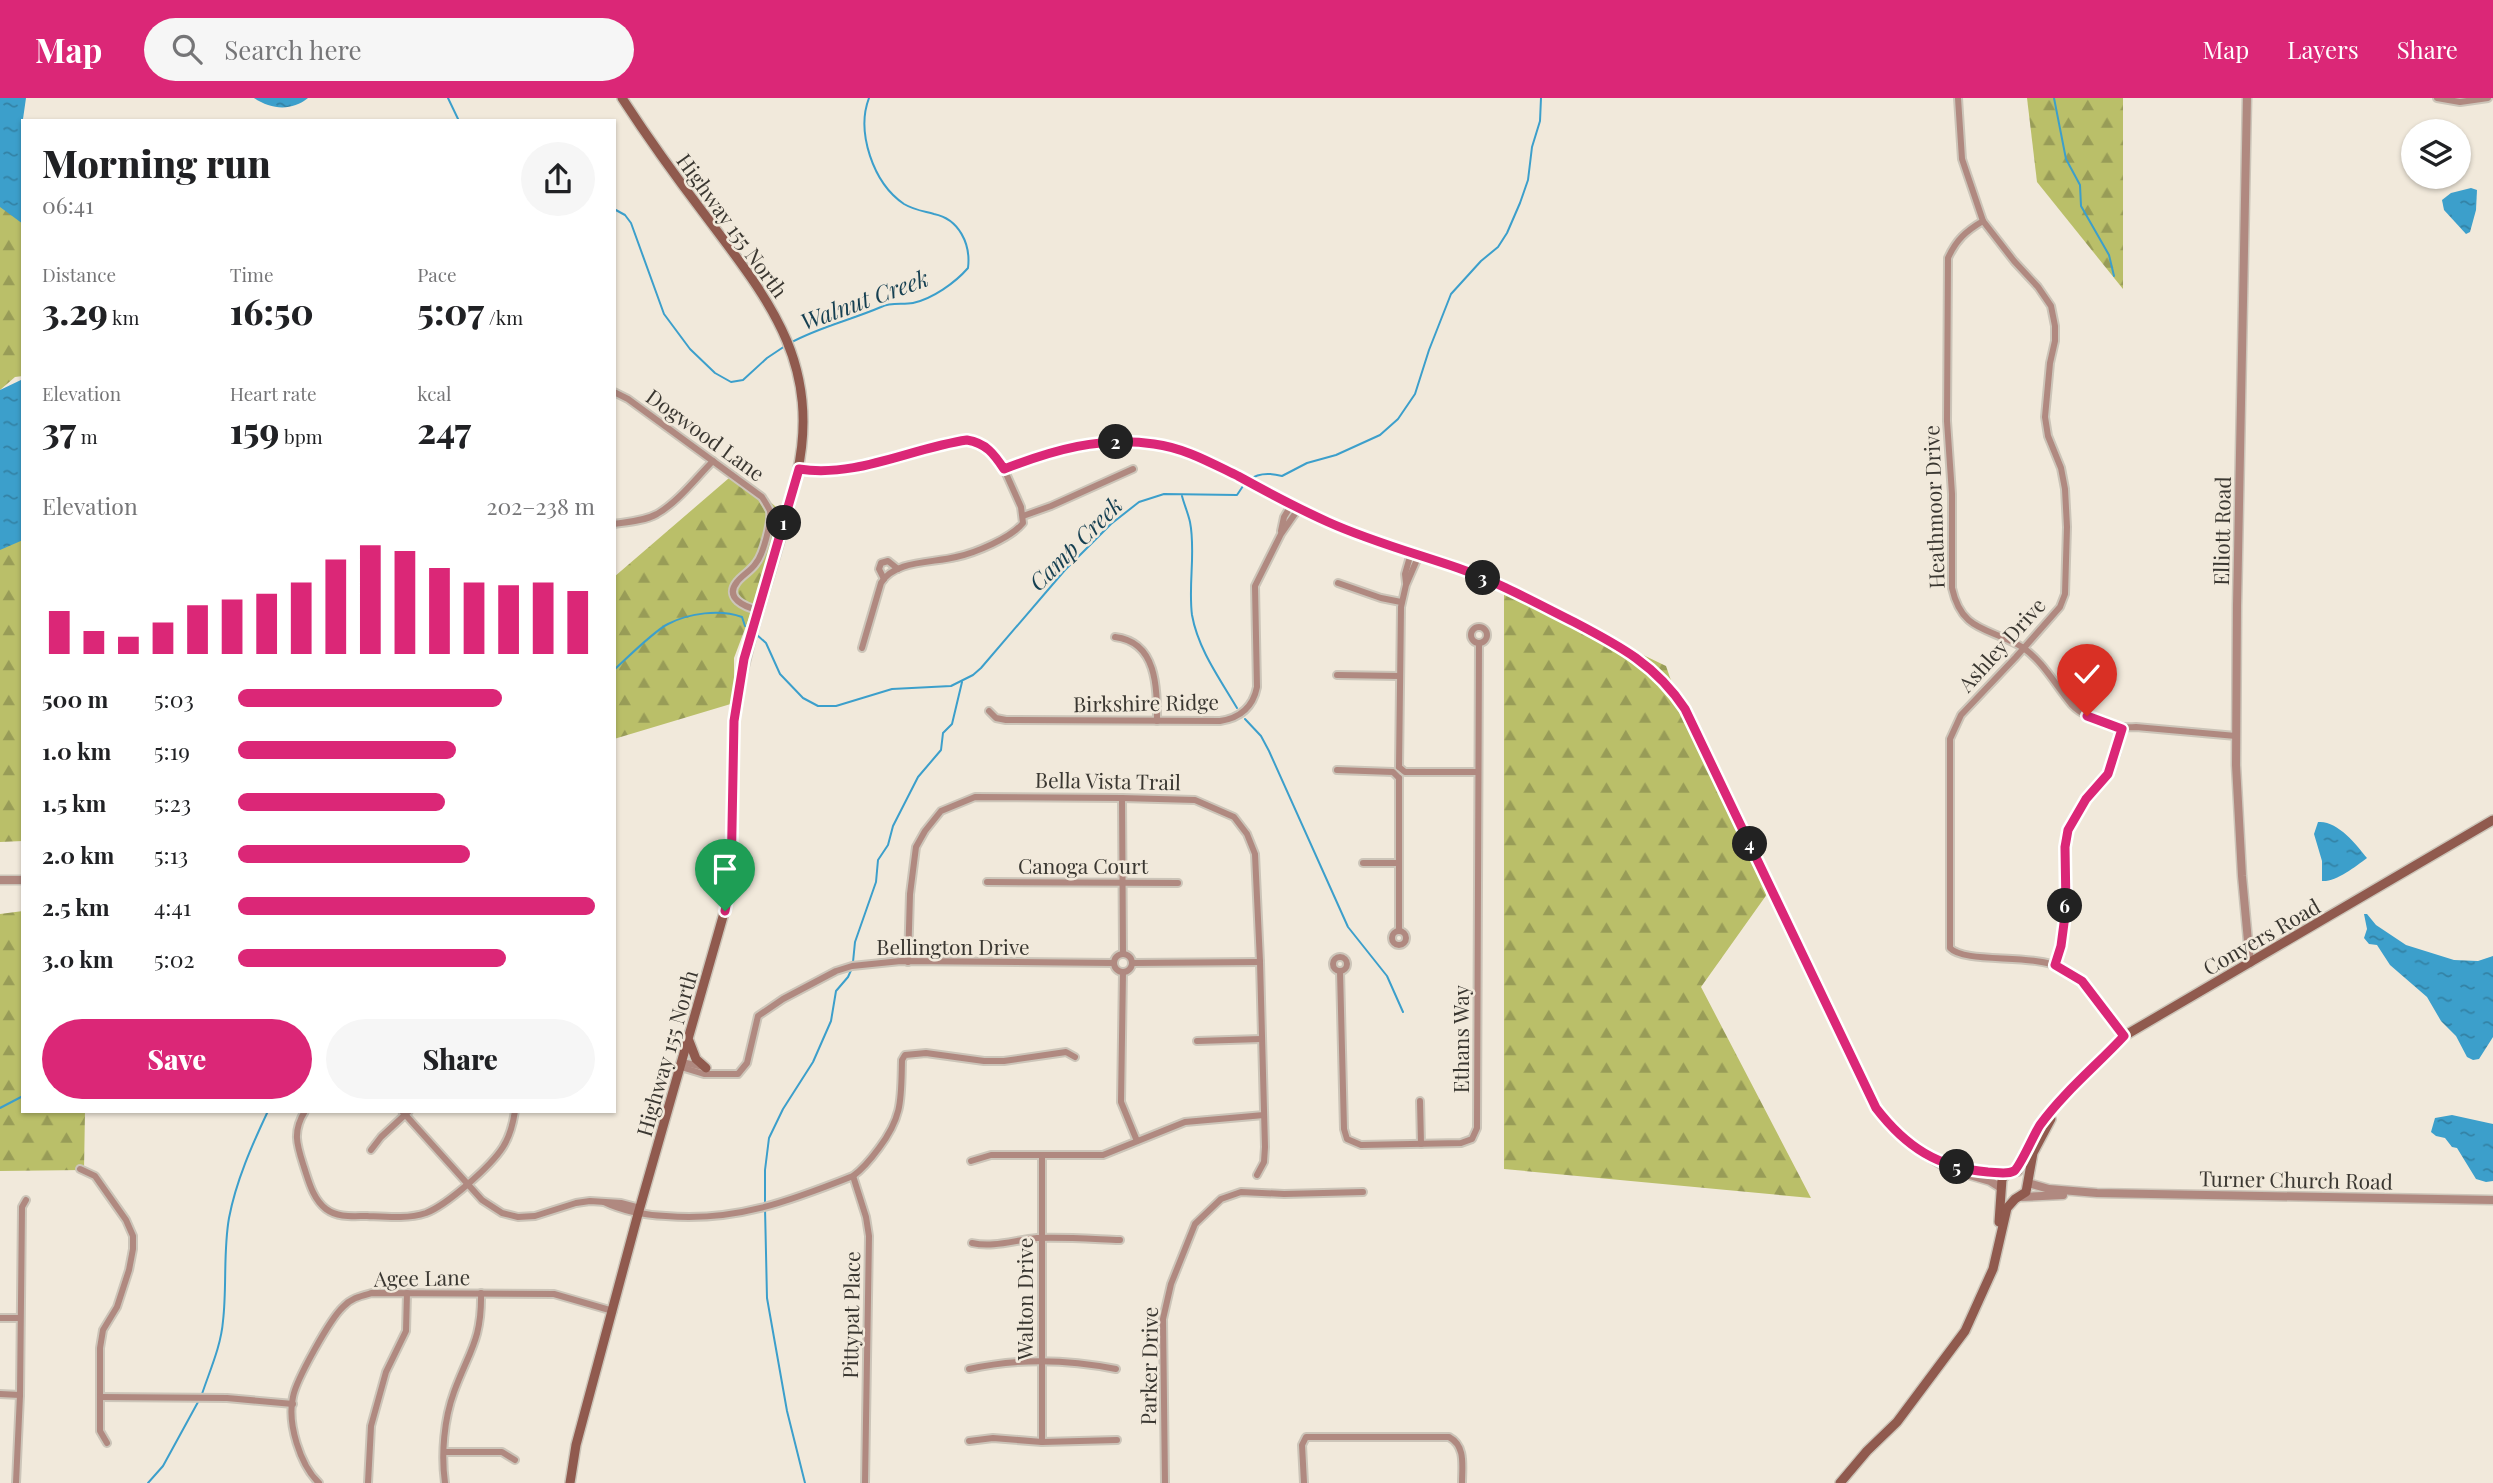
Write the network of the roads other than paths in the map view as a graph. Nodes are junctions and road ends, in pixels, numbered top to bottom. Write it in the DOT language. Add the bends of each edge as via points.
graph roads {
  1 [pos="622,98"];
  2 [pos="1958,98"];
  3 [pos="2247,98"];
  4 [pos="2437,98"];
  5 [pos="2488,98"];
  6 [pos="1983,220"];
  7 [pos="616,394"];
  8 [pos="713,461"];
  9 [pos="799,469"];
  10 [pos="1004,469"];
  11 [pos="1133,469"];
  12 [pos="1296,506"];
  13 [pos="1023,516"];
  14 [pos="616,524"];
  15 [pos="1415,554"];
  16 [pos="898,569"];
  17 [pos="884,579"];
  18 [pos="1338,583"];
  19 [pos="1401,602"];
  20 [pos="758,610"];
  21 [pos="1115,637"];
  22 [pos="1479,643"];
  23 [pos="862,648"];
  24 [pos="2022,648"];
  25 [pos="1337,675"];
  26 [pos="1399,676"];
  27 [pos="989,711"];
  28 [pos="1157,720"];
  29 [pos="2122,729"];
  30 [pos="2236,736"];
  31 [pos="1402,769"];
  32 [pos="1337,770"];
  33 [pos="1479,772"];
  34 [pos="1396,775"];
  35 [pos="1122,798"];
  36 [pos="2493,820"];
  37 [pos="1363,863"];
  38 [pos="1399,863"];
  39 [pos="0,880"];
  40 [pos="21,880"];
  41 [pos="987,882"];
  42 [pos="1124,882"];
  43 [pos="1178,883"];
  44 [pos="1399,930"];
  45 [pos="1123,954"];
  46 [pos="908,962"];
  47 [pos="1261,962"];
  48 [pos="1114,963"];
  49 [pos="1132,964"];
  50 [pos="2250,964"];
  51 [pos="2055,965"];
  52 [pos="1340,971"];
  53 [pos="1123,972"];
  54 [pos="2124,1036"];
  55 [pos="689,1038"];
  56 [pos="1261,1039"];
  57 [pos="1197,1041"];
  58 [pos="1075,1057"];
  59 [pos="681,1065"];
  60 [pos="706,1068"];
  61 [pos="721,1073"];
  62 [pos="1420,1101"];
  63 [pos="2061,1101"];
  64 [pos="304,1113"];
  65 [pos="405,1113"];
  66 [pos="407,1113"];
  67 [pos="515,1113"];
  68 [pos="1264,1115"];
  69 [pos="1137,1141"];
  70 [pos="1421,1144"];
  71 [pos="371,1150"];
  72 [pos="1042,1156"];
  73 [pos="971,1161"];
  74 [pos="1946,1165"];
  75 [pos="80,1168"];
  76 [pos="2011,1172"];
  77 [pos="1257,1175"];
  78 [pos="853,1176"];
  79 [pos="2027,1181"];
  80 [pos="467,1184"];
  81 [pos="2001,1189"];
  82 [pos="1363,1192"];
  83 [pos="2098,1193"];
  84 [pos="2018,1198"];
  85 [pos="26,1200"];
  86 [pos="2493,1200"];
  87 [pos="639,1211"];
  88 [pos="1042,1238"];
  89 [pos="1120,1240"];
  90 [pos="972,1243"];
  91 [pos="1990,1272"];
  92 [pos="407,1293"];
  93 [pos="481,1293"];
  94 [pos="613,1311"];
  95 [pos="0,1318"];
  96 [pos="20,1318"];
  97 [pos="1041,1360"];
  98 [pos="969,1369"];
  99 [pos="1116,1369"];
  100 [pos="0,1394"];
  101 [pos="20,1395"];
  102 [pos="100,1397"];
  103 [pos="293,1404"];
  104 [pos="1117,1440"];
  105 [pos="969,1441"];
  106 [pos="1042,1442"];
  107 [pos="107,1443"];
  108 [pos="444,1451"];
  109 [pos="515,1460"];
  110 [pos="16,1483"];
  111 [pos="318,1483"];
  112 [pos="368,1483"];
  113 [pos="445,1483"];
  114 [pos="570,1483"];
  115 [pos="865,1483"];
  116 [pos="1165,1483"];
  117 [pos="1304,1483"];
  118 [pos="1462,1483"];
  119 [pos="1840,1483"];
  1 -- 9 [label="main road, Highway 155 North" via="778,318 793,356 802,411"];
  2 -- 6 [label="street, Ashley Drive" via="1962,159"];
  3 -- 30 [label="street, Elliott Road"];
  4 -- 5 [label="street" via="2466,102"];
  6 -- 24 [label="street, Ashley Drive" via="2051,306 2054,326 2045,417 2064,489 2065,594 2055,613"];
  6 -- 24 [label="street, Heathmoor Drive" via="1965,232 1948,258 1952,588 1962,615"];
  7 -- 8 [label="street, Dogwood Lane"];
  8 -- 14 [label="street" via="657,514"];
  8 -- 20 [label="street, Dogwood Lane" via="762,497 769,508 757,563 734,586 740,604"];
  9 -- 10 [label="street" via="855,467 967,440 985,445"];
  9 -- 20 [label="main road, Highway 155 North"];
  10 -- 12 [label="street" via="1077,445 1156,444 1185,451"];
  10 -- 13 [label="street"];
  11 -- 13 [label="street"];
  12 -- 15 [label="street"];
  12 -- 28 [label="street, Birkshire Ridge" via="1284,517 1281,534 1255,589 1257,684 1252,702 1239,715 1225,720"];
  13 -- 16 [label="street" via="1023,523 1012,533 977,550"];
  15 -- 19 [label="street" via="1405,575"];
  15 -- 74 [label="street" via="1506,587 1582,626 1645,662 1675,694 1692,721 1876,1108 1904,1139"];
  16 -- 17 [label="street"];
  16 -- 17 [label="street" via="888,561 881,563"];
  17 -- 23 [label="street"];
  18 -- 19 [label="street"];
  19 -- 26 [label="street"];
  20 -- 55 [label="main road, Highway 155 North" via="734,721 731,880"];
  21 -- 28 [label="street" via="1131,640 1145,654 1157,684"];
  22 -- 33 [label="street, Ethans Way"];
  24 -- 29 [label="street, Heathmoor Drive" via="2072,706"];
  24 -- 51 [label="street, Ashley Drive" via="1961,715 1950,739 1949,939 1950,948 1962,955 2025,958"];
  25 -- 26 [label="street"];
  26 -- 31 [label="street"];
  27 -- 28 [label="street, Birkshire Ridge" via="1002,720"];
  29 -- 30 [label="street, Heathmoor Drive"];
  29 -- 51 [label="street" via="2108,774 2068,830 2066,908"];
  30 -- 50 [label="street, Elliott Road"];
  31 -- 33 [label="street"];
  31 -- 34 [label="street"];
  32 -- 34 [label="street"];
  33 -- 70 [label="street, Ethans Way" via="1477,1130 1463,1143"];
  34 -- 38 [label="street"];
  35 -- 42 [label="street"];
  35 -- 46 [label="street, Bella Vista Trail" via="975,797 941,811 916,846 909,894"];
  35 -- 47 [label="street, Bella Vista Trail" via="1195,800 1234,817 1255,854"];
  36 -- 50 [label="main road, Conyers Road"];
  37 -- 38 [label="street"];
  38 -- 44 [label="street"];
  39 -- 40 [label="street"];
  41 -- 42 [label="street, Canoga Court"];
  42 -- 43 [label="street, Canoga Court"];
  42 -- 45 [label="street"];
  45 -- 48 [label="street"];
  45 -- 49 [label="street"];
  46 -- 48 [label="street, Bellington Drive"];
  46 -- 61 [label="street, Bellington Drive" via="852,966 783,999 758,1016 744,1069 738,1074"];
  47 -- 49 [label="street"];
  47 -- 56 [label="street, Bella Vista Trail"];
  48 -- 53 [label="street"];
  49 -- 53 [label="street"];
  50 -- 54 [label="main road, Conyers Road"];
  51 -- 54 [label="street, Ashley Drive" via="2082,981"];
  52 -- 70 [label="street, Ethans Way" via="1346,1136 1357,1144"];
  53 -- 69 [label="street" via="1121,1102"];
  54 -- 63 [label="main road, Conyers Road"];
  55 -- 59 [label="main road, Highway 155 North"];
  55 -- 60 [label="main road" via="693,1054"];
  56 -- 57 [label="street"];
  56 -- 68 [label="street, Bella Vista Trail"];
  58 -- 78 [label="street" via="1066,1052 984,1061 926,1053 905,1055 896,1122 864,1168"];
  59 -- 60 [label="street"];
  59 -- 61 [label="street" via="704,1074"];
  59 -- 87 [label="main road, Highway 155 North"];
  60 -- 61 [label="street"];
  62 -- 70 [label="street"];
  63 -- 76 [label="main road, Conyers Road"];
  63 -- 79 [label="main road, Conyers Road" via="2037,1144"];
  64 -- 80 [label="street" via="296,1131 298,1149 317,1201 335,1214 418,1215 440,1206"];
  65 -- 71 [label="street"];
  66 -- 80 [label="street"];
  67 -- 80 [label="street" via="503,1147"];
  68 -- 69 [label="street" via="1185,1122"];
  68 -- 77 [label="street, Bella Vista Trail" via="1264,1163"];
  69 -- 72 [label="street" via="1103,1155"];
  72 -- 73 [label="street" via="991,1155"];
  72 -- 88 [label="street, Walton Drive"];
  74 -- 76 [label="street"];
  74 -- 81 [label="street"];
  75 -- 102 [label="street" via="95,1176 133,1236 129,1270 117,1307 103,1330"];
  76 -- 79 [label="main road" via="2022,1173"];
  76 -- 81 [label="main road" via="2002,1179"];
  78 -- 87 [label="street" via="746,1213 701,1218"];
  78 -- 115 [label="street, Pittypat Place" via="869,1237"];
  79 -- 83 [label="street, Turner Church Road" via="2049,1189"];
  79 -- 84 [label="main road" via="2026,1192"];
  80 -- 87 [label="street" via="489,1206 518,1217 581,1202 604,1202 620,1210"];
  81 -- 84 [label="main road" via="2007,1197"];
  81 -- 91 [label="main road"];
  82 -- 116 [label="street, Parker Drive" via="1241,1192 1221,1199 1195,1224 1163,1318"];
  83 -- 84 [label="street, Turner Church Road"];
  83 -- 86 [label="street, Turner Church Road"];
  84 -- 91 [label="main road" via="2006,1212"];
  85 -- 96 [label="street" via="22,1208"];
  87 -- 94 [label="main road, Highway 155 North"];
  88 -- 89 [label="street"];
  88 -- 90 [label="street" via="986,1246"];
  88 -- 97 [label="street, Walton Drive"];
  91 -- 119 [label="main road" via="1965,1331 1897,1422"];
  92 -- 93 [label="street, Agee Lane"];
  92 -- 103 [label="street, Agee Lane" via="372,1293 344,1305 299,1382"];
  92 -- 112 [label="street" via="406,1331 386,1372 371,1426"];
  93 -- 94 [label="street, Agee Lane" via="554,1294"];
  93 -- 108 [label="street" via="479,1332 454,1391"];
  94 -- 114 [label="main road, Highway 155 North"];
  95 -- 96 [label="street"];
  96 -- 101 [label="street"];
  97 -- 98 [label="street"];
  97 -- 99 [label="street"];
  97 -- 106 [label="street, Walton Drive"];
  100 -- 101 [label="street"];
  101 -- 110 [label="street"];
  102 -- 103 [label="street" via="227,1398"];
  102 -- 107 [label="street" via="100,1431"];
  103 -- 111 [label="street" via="301,1458"];
  104 -- 106 [label="street"];
  105 -- 106 [label="street"];
  108 -- 109 [label="street" via="502,1452"];
  108 -- 113 [label="street"];
  117 -- 118 [label="street" via="1302,1445 1306,1437 1346,1435 1449,1437 1460,1447"];
}
